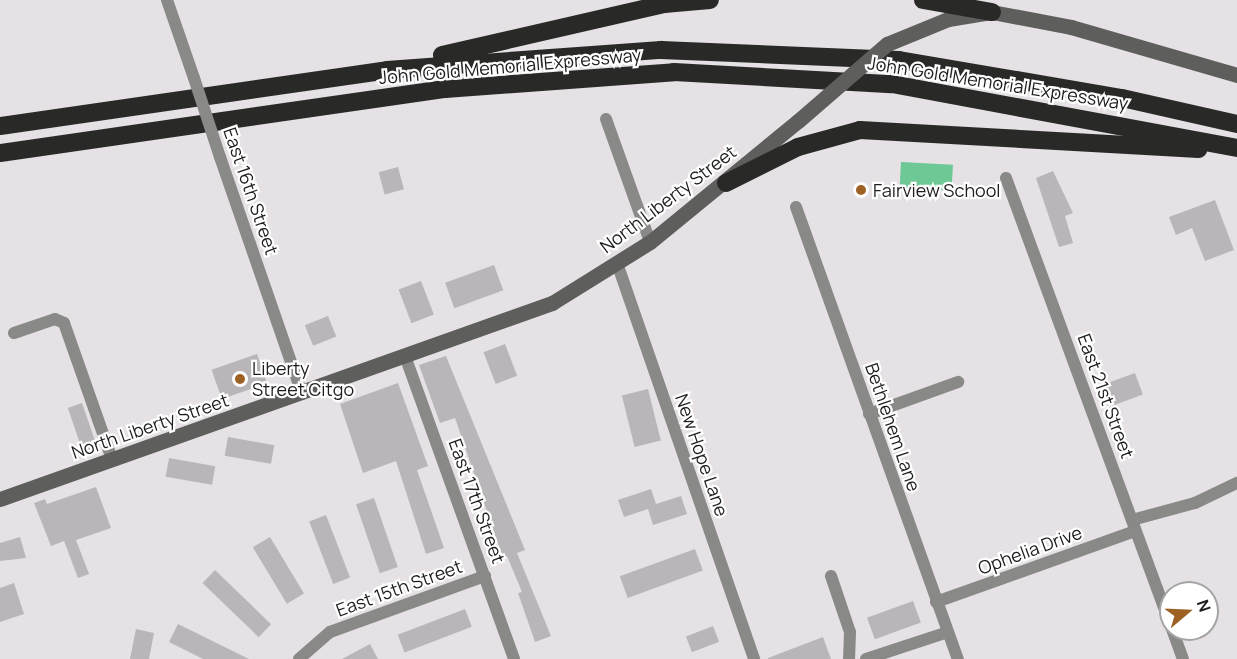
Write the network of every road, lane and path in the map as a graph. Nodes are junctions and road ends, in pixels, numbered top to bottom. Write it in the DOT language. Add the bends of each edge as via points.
graph roads {
  1 [pos="167,0"];
  2 [pos="710,0"];
  3 [pos="923,0"];
  4 [pos="992,12"];
  5 [pos="387,70"];
  6 [pos="1237,75"];
  7 [pos="103,111"];
  8 [pos="0,117"];
  9 [pos="606,119"];
  10 [pos="1237,124"];
  11 [pos="0,126"];
  12 [pos="1237,150"];
  13 [pos="0,153"];
  14 [pos="1006,178"];
  15 [pos="726,183"];
  16 [pos="796,207"];
  17 [pos="650,242"];
  18 [pos="617,263"];
  19 [pos="14,333"];
  20 [pos="405,356"];
  21 [pos="958,382"];
  22 [pos="302,394"];
  23 [pos="869,414"];
  24 [pos="112,459"];
  25 [pos="1237,483"];
  26 [pos="0,499"];
  27 [pos="1134,525"];
  28 [pos="484,576"];
  29 [pos="831,576"];
  30 [pos="1159,595"];
  31 [pos="936,602"];
  32 [pos="948,632"];
  33 [pos="1176,641"];
  34 [pos="299,659"];
  35 [pos="514,659"];
  36 [pos="754,659"];
  37 [pos="849,659"];
  38 [pos="866,659"];
  39 [pos="958,659"];
  40 [pos="1183,659"];
  1 -- 22 [label="street, East 16th Street, bridge"];
  2 -- 5 [label="highway" via="663,4"];
  3 -- 4 [label="highway"];
  4 -- 6 [label="main road, North Liberty Street" via="1071,27"];
  4 -- 15 [label="main road, North Liberty Street, bridge" via="948,18 887,44"];
  5 -- 7 [label="highway, John Gold Memorial Expressway"];
  5 -- 10 [label="highway, John Gold Memorial Expressway" via="661,50 876,58 1122,98"];
  7 -- 8 [label="highway"];
  7 -- 11 [label="highway, John Gold Memorial Expressway"];
  9 -- 17 [label="street"];
  12 -- 13 [label="highway, John Gold Memorial Expressway" via="892,84 674,72 445,89"];
  12 -- 15 [label="highway" via="860,130 798,147"];
  14 -- 27 [label="street, East 21st Street"];
  15 -- 17 [label="main road, North Liberty Street"];
  16 -- 23 [label="street, Bethlehem Lane"];
  17 -- 18 [label="main road, North Liberty Street"];
  18 -- 20 [label="main road, North Liberty Street" via="552,303"];
  18 -- 36 [label="street, New Hope Lane"];
  19 -- 24 [label="street" via="55,318 64,323"];
  20 -- 22 [label="main road, North Liberty Street"];
  20 -- 28 [label="street, East 17th Street"];
  21 -- 23 [label="street"];
  22 -- 24 [label="main road, North Liberty Street"];
  23 -- 31 [label="street, Bethlehem Lane"];
  24 -- 26 [label="main road, North Liberty Street"];
  25 -- 27 [label="street, Ophelia Drive"];
  27 -- 30 [label="street, East 21st Street"];
  27 -- 31 [label="street, Ophelia Drive"];
  28 -- 34 [label="street, East 15th Street" via="330,632"];
  28 -- 35 [label="street, East 17th Street"];
  29 -- 37 [label="street" via="850,632"];
  31 -- 32 [label="street, Bethlehem Lane"];
  32 -- 38 [label="street"];
  32 -- 39 [label="street, Bethlehem Lane"];
  33 -- 40 [label="street, East 21st Street"];
}
